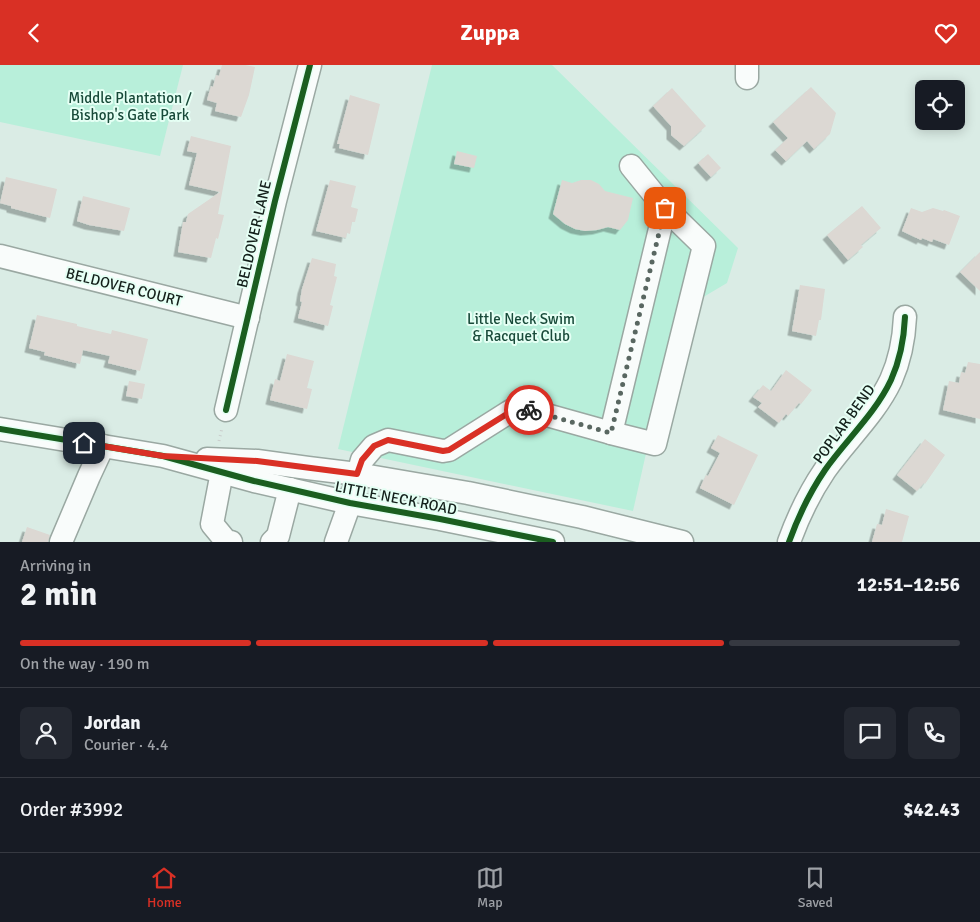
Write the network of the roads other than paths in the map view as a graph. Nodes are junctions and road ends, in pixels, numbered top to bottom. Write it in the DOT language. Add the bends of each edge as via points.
graph roads {
  1 [pos="310,65"];
  2 [pos="631,166"];
  3 [pos="665,208"];
  4 [pos="0,256"];
  5 [pos="905,317"];
  6 [pos="248,318"];
  7 [pos="226,410"];
  8 [pos="0,429"];
  9 [pos="611,433"];
  10 [pos="103,446"];
  11 [pos="219,466"];
  12 [pos="357,474"];
  13 [pos="290,489"];
  14 [pos="350,503"];
  15 [pos="338,541"];
  16 [pos="61,542"];
  17 [pos="231,542"];
  18 [pos="272,542"];
  19 [pos="553,542"];
  20 [pos="682,542"];
  21 [pos="789,542"];
  1 -- 6 [label="street, BELDOVER LANE" via="274,201"];
  2 -- 3 [label="street"];
  3 -- 9 [label="street"];
  3 -- 9 [label="street" via="704,246 655,444"];
  4 -- 6 [label="street, BELDOVER COURT"];
  5 -- 21 [label="street, POPLAR BEND" via="899,357 891,380 878,402 824,471"];
  6 -- 7 [label="street, BELDOVER LANE"];
  8 -- 10 [label="street, LITTLE NECK ROAD"];
  9 -- 12 [label="street" via="518,407 449,450 388,440 374,446 362,460"];
  10 -- 11 [label="street, LITTLE NECK ROAD"];
  10 -- 16 [label="street"];
  11 -- 12 [label="street, LITTLE NECK ROAD" via="257,461"];
  11 -- 13 [label="street, LITTLE NECK ROAD"];
  11 -- 17 [label="street" via="212,524 226,541"];
  12 -- 14 [label="street"];
  12 -- 20 [label="street, LITTLE NECK ROAD" via="468,493"];
  13 -- 14 [label="street, LITTLE NECK ROAD"];
  13 -- 18 [label="street" via="278,536"];
  14 -- 15 [label="street"];
  14 -- 19 [label="street, LITTLE NECK ROAD"];
}
